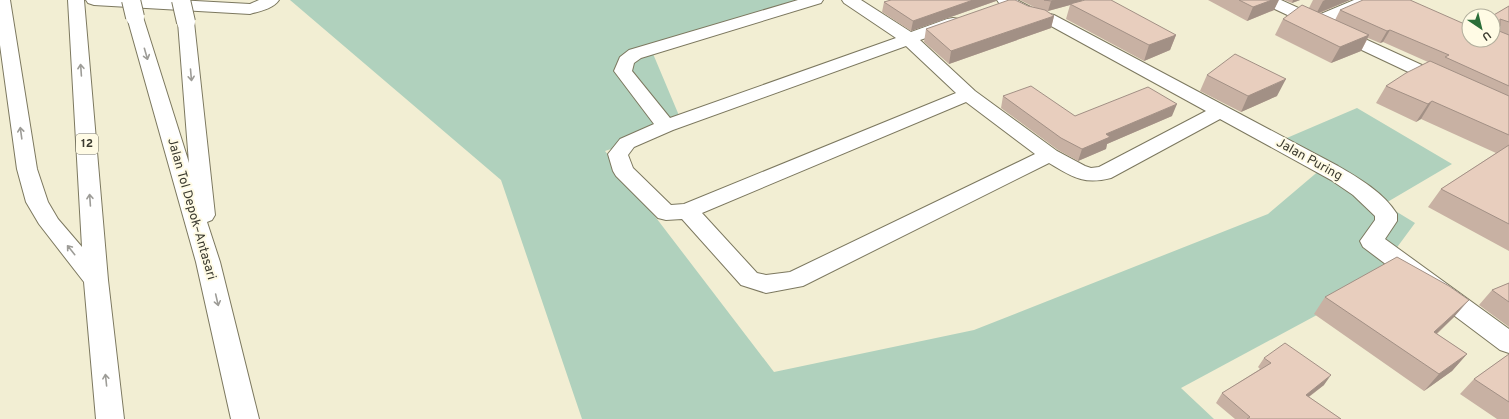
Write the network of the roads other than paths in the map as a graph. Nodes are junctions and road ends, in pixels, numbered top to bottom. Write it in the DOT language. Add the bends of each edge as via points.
graph roads {
  1 [pos="181,0"];
  2 [pos="815,0"];
  3 [pos="850,0"];
  4 [pos="1268,0"];
  5 [pos="1367,0"];
  6 [pos="269,1"];
  7 [pos="2,3"];
  8 [pos="82,3"];
  9 [pos="1004,4"];
  10 [pos="133,8"];
  11 [pos="1069,12"];
  12 [pos="1048,18"];
  13 [pos="966,19"];
  14 [pos="1315,23"];
  15 [pos="909,39"];
  16 [pos="1459,89"];
  17 [pos="968,95"];
  18 [pos="1220,111"];
  19 [pos="666,126"];
  20 [pos="1050,155"];
  21 [pos="687,211"];
  22 [pos="208,262"];
  23 [pos="96,280"];
  24 [pos="1509,343"];
  25 [pos="110,419"];
  26 [pos="245,419"];
  1 -- 22 [label="main road, one-way, bridge" via="186,22"];
  2 -- 19 [label="main road" via="635,54 626,61 623,72"];
  3 -- 15 [label="main road"];
  4 -- 14 [label="main road"];
  5 -- 14 [label="main road"];
  6 -- 8 [label="main road" via="250,9"];
  23 -- 7 [label="main road, one-way" via="50,224 37,202 27,169"];
  23 -- 8 [label="main road, 12, one-way"];
  9 -- 12 [label="main road, Jalan Puring"];
  10 -- 22 [label="main road, Jalan Tol Depok–Antasari, one-way"];
  11 -- 12 [label="main road"];
  12 -- 18 [label="main road, Jalan Puring"];
  13 -- 15 [label="main road"];
  14 -- 16 [label="main road"];
  15 -- 17 [label="main road"];
  15 -- 19 [label="main road"];
  17 -- 20 [label="main road"];
  17 -- 21 [label="main road"];
  18 -- 20 [label="main road" via="1104,173 1090,175"];
  18 -- 24 [label="main road, Jalan Puring" via="1331,170 1368,196 1386,214 1386,222 1371,241"];
  19 -- 21 [label="main road" via="627,143 618,154 623,171 666,213"];
  20 -- 21 [label="main road" via="794,280 766,284 749,279"];
  22 -- 26 [label="main road, Jalan Tol Depok–Antasari, one-way"];
  25 -- 23 [label="main road, 12, one-way"];
}
